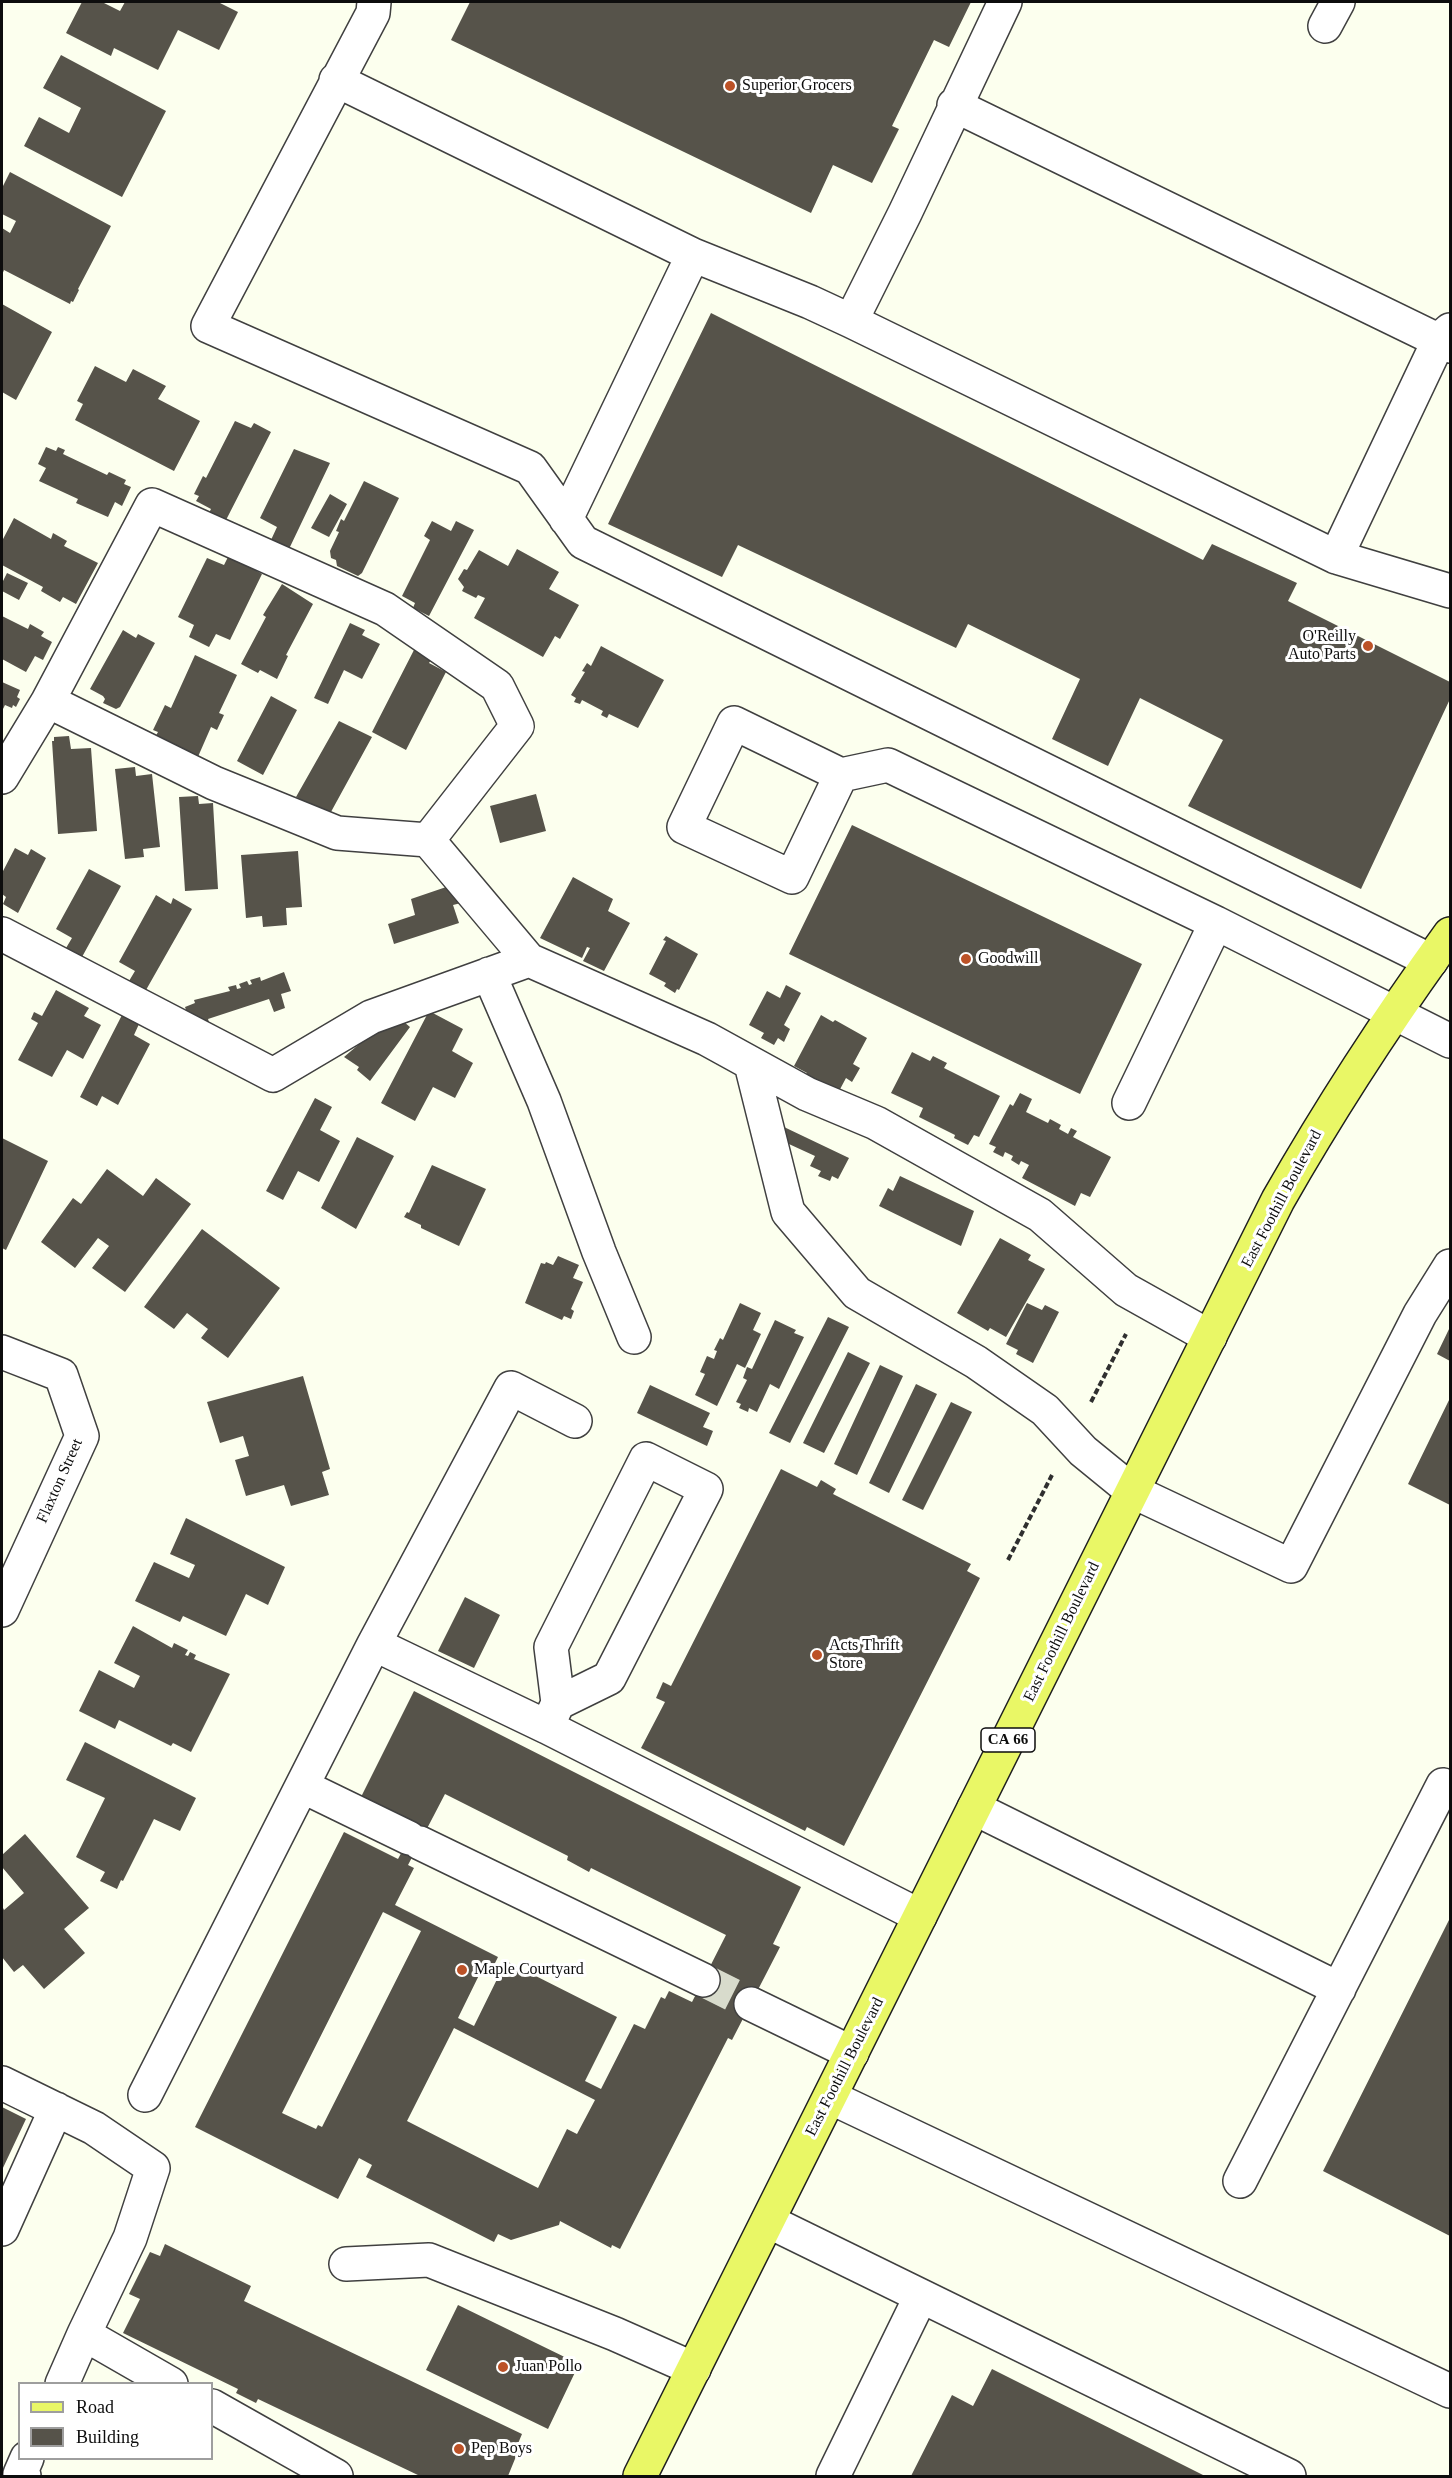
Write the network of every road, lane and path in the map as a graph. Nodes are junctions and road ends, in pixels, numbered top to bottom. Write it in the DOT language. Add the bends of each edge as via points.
graph roads {
  1 [pos="374,2"];
  2 [pos="1005,2"];
  3 [pos="336,80"];
  4 [pos="954,105"];
  5 [pos="693,255"];
  6 [pos="851,321"];
  7 [pos="1447,338"];
  8 [pos="566,519"];
  9 [pos="1336,557"];
  10 [pos="1450,591"];
  11 [pos="48,701"];
  12 [pos="841,775"];
  13 [pos="2,777"];
  14 [pos="428,840"];
  15 [pos="1216,923"];
  16 [pos="2,934"];
  17 [pos="1450,934"];
  18 [pos="529,960"];
  19 [pos="1431,961"];
  20 [pos="489,974"];
  21 [pos="1393,1013"];
  22 [pos="1450,1041"];
  23 [pos="752,1064"];
  24 [pos="1129,1103"];
  25 [pos="1450,1266"];
  26 [pos="634,1337"];
  27 [pos="1210,1337"];
  28 [pos="2,1352"];
  29 [pos="575,1421"];
  30 [pos="1132,1491"];
  31 [pos="2,1610"];
  32 [pos="374,1644"];
  33 [pos="552,1715"];
  34 [pos="1443,1785"];
  35 [pos="302,1786"];
  36 [pos="974,1808"];
  37 [pos="920,1916"];
  38 [pos="703,1980"];
  39 [pos="1339,1989"];
  40 [pos="751,2004"];
  41 [pos="852,2053"];
  42 [pos="2,2083"];
  43 [pos="145,2095"];
  44 [pos="830,2097"];
  45 [pos="56,2109"];
  46 [pos="1240,2181"];
  47 [pos="768,2221"];
  48 [pos="2,2229"];
  49 [pos="346,2264"];
  50 [pos="921,2296"];
  51 [pos="84,2334"];
  52 [pos="694,2369"];
  53 [pos="63,2382"];
  54 [pos="168,2382"];
  55 [pos="1450,2391"];
  56 [pos="213,2407"];
  57 [pos="336,2476"];
  58 [pos="640,2476"];
  59 [pos="832,2476"];
  60 [pos="1289,2476"];
  1 -- 3 [label="street" via="373,13"];
  2 -- 4 [label="street"];
  3 -- 5 [label="street"];
  3 -- 8 [label="street" via="208,326 530,468"];
  4 -- 6 [label="street"];
  4 -- 7 [label="street"];
  5 -- 6 [label="street"];
  5 -- 8 [label="street"];
  6 -- 9 [label="street"];
  7 -- 9 [label="street"];
  8 -- 19 [label="street" via="583,542"];
  9 -- 10 [label="street"];
  11 -- 13 [label="street"];
  11 -- 14 [label="street" via="214,783 338,833"];
  11 -- 14 [label="street" via="152,505 385,609 498,686 517,726"];
  12 -- 12 [label="street" via="734,723 684,827 792,878"];
  12 -- 15 [label="street" via="888,765"];
  14 -- 18 [label="street"];
  15 -- 21 [label="street"];
  15 -- 24 [label="street"];
  16 -- 20 [label="street" via="273,1075 371,1017"];
  17 -- 19 [label="main road, East Foothill Boulevard / CA 66"];
  18 -- 20 [label="street"];
  18 -- 23 [label="street" via="707,1039"];
  19 -- 21 [label="main road, East Foothill Boulevard / CA 66"];
  20 -- 26 [label="street" via="544,1101"];
  21 -- 22 [label="street"];
  21 -- 27 [label="main road, East Foothill Boulevard / CA 66" via="1278,1200"];
  23 -- 27 [label="street" via="807,1094 876,1123 1040,1215 1126,1290"];
  23 -- 30 [label="street" via="788,1212 857,1293 976,1362 1045,1410 1083,1451"];
  25 -- 30 [label="street" via="1420,1314 1291,1566"];
  27 -- 30 [label="main road, East Foothill Boulevard / CA 66"];
  28 -- 31 [label="street, Flaxton Street" via="62,1376 82,1436"];
  29 -- 32 [label="street" via="511,1388"];
  30 -- 36 [label="main road, East Foothill Boulevard / CA 66"];
  32 -- 33 [label="street"];
  32 -- 35 [label="street"];
  33 -- 33 [label="street" via="609,1678 706,1489 646,1459 551,1647"];
  33 -- 37 [label="street"];
  34 -- 39 [label="street"];
  35 -- 38 [label="street"];
  35 -- 43 [label="street"];
  36 -- 37 [label="main road, East Foothill Boulevard / CA 66"];
  36 -- 39 [label="street"];
  37 -- 41 [label="main road, East Foothill Boulevard / CA 66"];
  39 -- 46 [label="street"];
  40 -- 41 [label="street"];
  41 -- 44 [label="main road, East Foothill Boulevard / CA 66"];
  42 -- 45 [label="street"];
  44 -- 47 [label="main road, East Foothill Boulevard / CA 66"];
  44 -- 55 [label="street"];
  45 -- 48 [label="street"];
  45 -- 51 [label="street" via="94,2128 153,2168 130,2238"];
  47 -- 50 [label="street"];
  47 -- 52 [label="main road, East Foothill Boulevard / CA 66"];
  49 -- 52 [label="street" via="429,2260"];
  50 -- 59 [label="street"];
  50 -- 60 [label="street"];
  51 -- 53 [label="street"];
  51 -- 54 [label="street"];
  52 -- 58 [label="main road, East Foothill Boulevard / CA 66"];
  56 -- 57 [label="street"];
}
